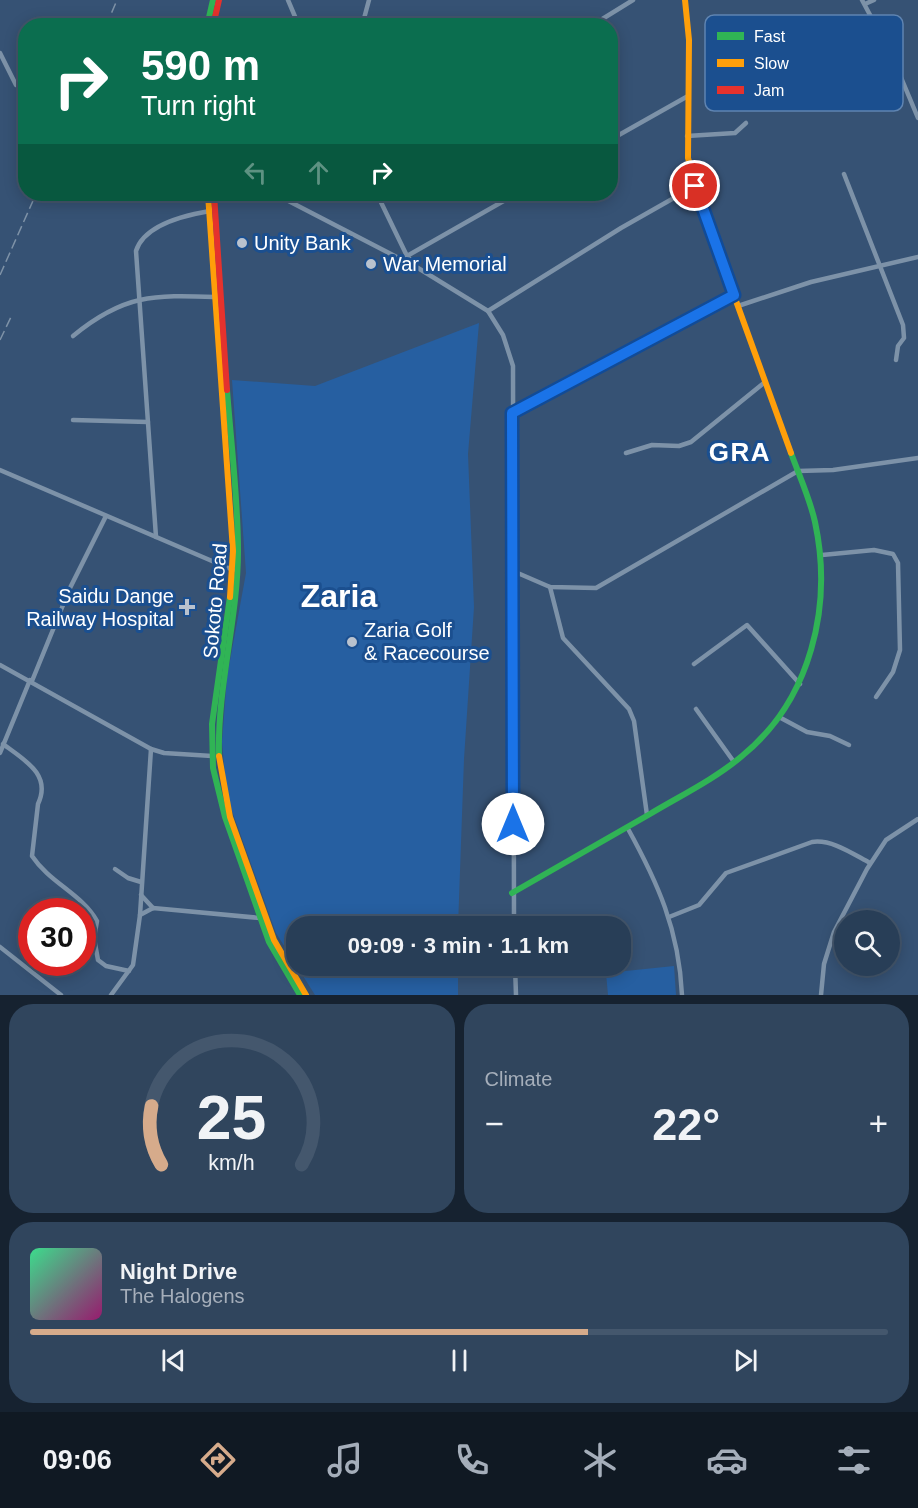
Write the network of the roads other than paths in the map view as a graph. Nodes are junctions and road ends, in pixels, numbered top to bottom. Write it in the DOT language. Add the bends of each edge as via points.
graph roads {
  1 [pos="213,0"];
  2 [pos="219,0"];
  3 [pos="288,0"];
  4 [pos="369,0"];
  5 [pos="633,0"];
  6 [pos="685,0"];
  7 [pos="874,0"];
  8 [pos="864,2"];
  9 [pos="209,18"];
  10 [pos="215,18"];
  11 [pos="296,18"];
  12 [pos="364,18"];
  13 [pos="604,18"];
  14 [pos="0,53"];
  15 [pos="903,82"];
  16 [pos="18,85"];
  17 [pos="688,96"];
  18 [pos="918,118"];
  19 [pos="746,123"];
  20 [pos="618,135"];
  21 [pos="687,136"];
  22 [pos="844,174"];
  23 [pos="695,186"];
  24 [pos="209,201"];
  25 [pos="214,201"];
  26 [pos="289,201"];
  27 [pos="380,201"];
  28 [pos="504,201"];
  29 [pos="210,211"];
  30 [pos="407,256"];
  31 [pos="918,257"];
  32 [pos="881,266"];
  33 [pos="418,268"];
  34 [pos="734,295"];
  35 [pos="216,297"];
  36 [pos="139,299"];
  37 [pos="738,306"];
  38 [pos="488,311"];
  39 [pos="73,336"];
  40 [pos="897,360"];
  41 [pos="765,381"];
  42 [pos="512,413"];
  43 [pos="73,420"];
  44 [pos="148,422"];
  45 [pos="626,453"];
  46 [pos="918,458"];
  47 [pos="0,470"];
  48 [pos="798,471"];
  49 [pos="106,516"];
  50 [pos="156,537"];
  51 [pos="822,555"];
  52 [pos="233,570"];
  53 [pos="513,571"];
  54 [pos="550,587"];
  55 [pos="694,664"];
  56 [pos="0,665"];
  57 [pos="31,681"];
  58 [pos="800,684"];
  59 [pos="40,686"];
  60 [pos="27,692"];
  61 [pos="876,697"];
  62 [pos="696,709"];
  63 [pos="779,717"];
  64 [pos="3,744"];
  65 [pos="849,745"];
  66 [pos="151,749"];
  67 [pos="0,753"];
  68 [pos="212,756"];
  69 [pos="734,762"];
  70 [pos="647,815"];
  71 [pos="918,819"];
  72 [pos="627,827"];
  73 [pos="870,863"];
  74 [pos="115,869"];
  75 [pos="141,882"];
  76 [pos="512,893"];
  77 [pos="141,895"];
  78 [pos="153,908"];
  79 [pos="140,915"];
  80 [pos="513,916"];
  81 [pos="669,917"];
  82 [pos="260,918"];
  83 [pos="0,947"];
  84 [pos="129,971"];
  85 [pos="515,976"];
  86 [pos="62,995"];
  87 [pos="111,995"];
  88 [pos="300,995"];
  89 [pos="306,995"];
  90 [pos="516,995"];
  91 [pos="682,995"];
  92 [pos="821,995"];
  1 -- 9 [label="main road"];
  2 -- 10 [label="main road"];
  3 -- 11 [label="street"];
  4 -- 12 [label="street"];
  5 -- 13 [label="street"];
  6 -- 17 [label="main road"];
  7 -- 8 [label="street"];
  14 -- 16 [label="street"];
  15 -- 18 [label="street"];
  17 -- 20 [label="street"];
  17 -- 21 [label="main road"];
  19 -- 21 [label="street" via="735,133"];
  21 -- 23 [label="main road"];
  22 -- 32 [label="street"];
  23 -- 34 [label="main road"];
  23 -- 38 [label="street"];
  24 -- 29 [label="main road, Sokoto Road"];
  25 -- 89 [label="main road, Sokoto Road" via="238,551 218,724 219,768 230,817 274,940"];
  26 -- 33 [label="street"];
  27 -- 30 [label="street"];
  28 -- 30 [label="street"];
  29 -- 35 [label="main road, Sokoto Road"];
  29 -- 36 [label="street" via="170,222 140,241 136,251"];
  30 -- 33 [label="street"];
  31 -- 32 [label="street"];
  32 -- 37 [label="street" via="811,282"];
  32 -- 40 [label="street" via="904,333"];
  33 -- 38 [label="street"];
  34 -- 37 [label="main road"];
  34 -- 42 [label="street"];
  35 -- 36 [label="street"];
  35 -- 52 [label="main road, Sokoto Road"];
  36 -- 39 [label="street" via="107,311"];
  36 -- 44 [label="street"];
  37 -- 41 [label="main road"];
  38 -- 42 [label="street" via="513,366"];
  41 -- 45 [label="street" via="691,442 679,446 652,445"];
  41 -- 48 [label="main road"];
  42 -- 53 [label="street"];
  43 -- 44 [label="street"];
  44 -- 50 [label="street"];
  46 -- 48 [label="street"];
  47 -- 49 [label="street"];
  48 -- 51 [label="main road"];
  48 -- 54 [label="street" via="607,584 596,588"];
  49 -- 50 [label="street"];
  49 -- 57 [label="street"];
  50 -- 52 [label="street"];
  51 -- 58 [label="main road" via="821,605 814,645"];
  51 -- 61 [label="street" via="880,550 892,554 898,563 900,651 893,672"];
  52 -- 68 [label="main road, Sokoto Road" via="212,724"];
  53 -- 54 [label="street"];
  53 -- 76 [label="street"];
  54 -- 70 [label="street" via="563,638 629,709"];
  55 -- 58 [label="street" via="747,625"];
  56 -- 57 [label="street"];
  57 -- 59 [label="street"];
  57 -- 60 [label="street"];
  58 -- 63 [label="main road"];
  59 -- 60 [label="street"];
  59 -- 66 [label="street"];
  60 -- 64 [label="street"];
  62 -- 69 [label="street"];
  63 -- 65 [label="street" via="807,732"];
  63 -- 69 [label="main road"];
  64 -- 67 [label="street"];
  64 -- 84 [label="street" via="36,768 41,777 32,856 43,872 93,913 97,921 94,938 98,960"];
  66 -- 68 [label="street"];
  66 -- 75 [label="street"];
  68 -- 82 [label="main road, Sokoto Road" via="225,817"];
  69 -- 70 [label="main road"];
  70 -- 72 [label="main road"];
  71 -- 73 [label="street" via="886,840"];
  72 -- 76 [label="main road"];
  72 -- 81 [label="street" via="652,872"];
  73 -- 81 [label="street" via="824,842 812,842 726,873 699,905"];
  73 -- 92 [label="street" via="834,932 824,964"];
  74 -- 75 [label="street"];
  75 -- 77 [label="street"];
  76 -- 80 [label="street"];
  77 -- 78 [label="street"];
  77 -- 79 [label="street"];
  78 -- 79 [label="street"];
  78 -- 82 [label="street"];
  79 -- 84 [label="street"];
  81 -- 91 [label="street" via="677,945"];
  82 -- 88 [label="main road, Sokoto Road" via="275,955"];
  83 -- 86 [label="street"];
  84 -- 87 [label="street"];
  85 -- 90 [label="street"];
}
